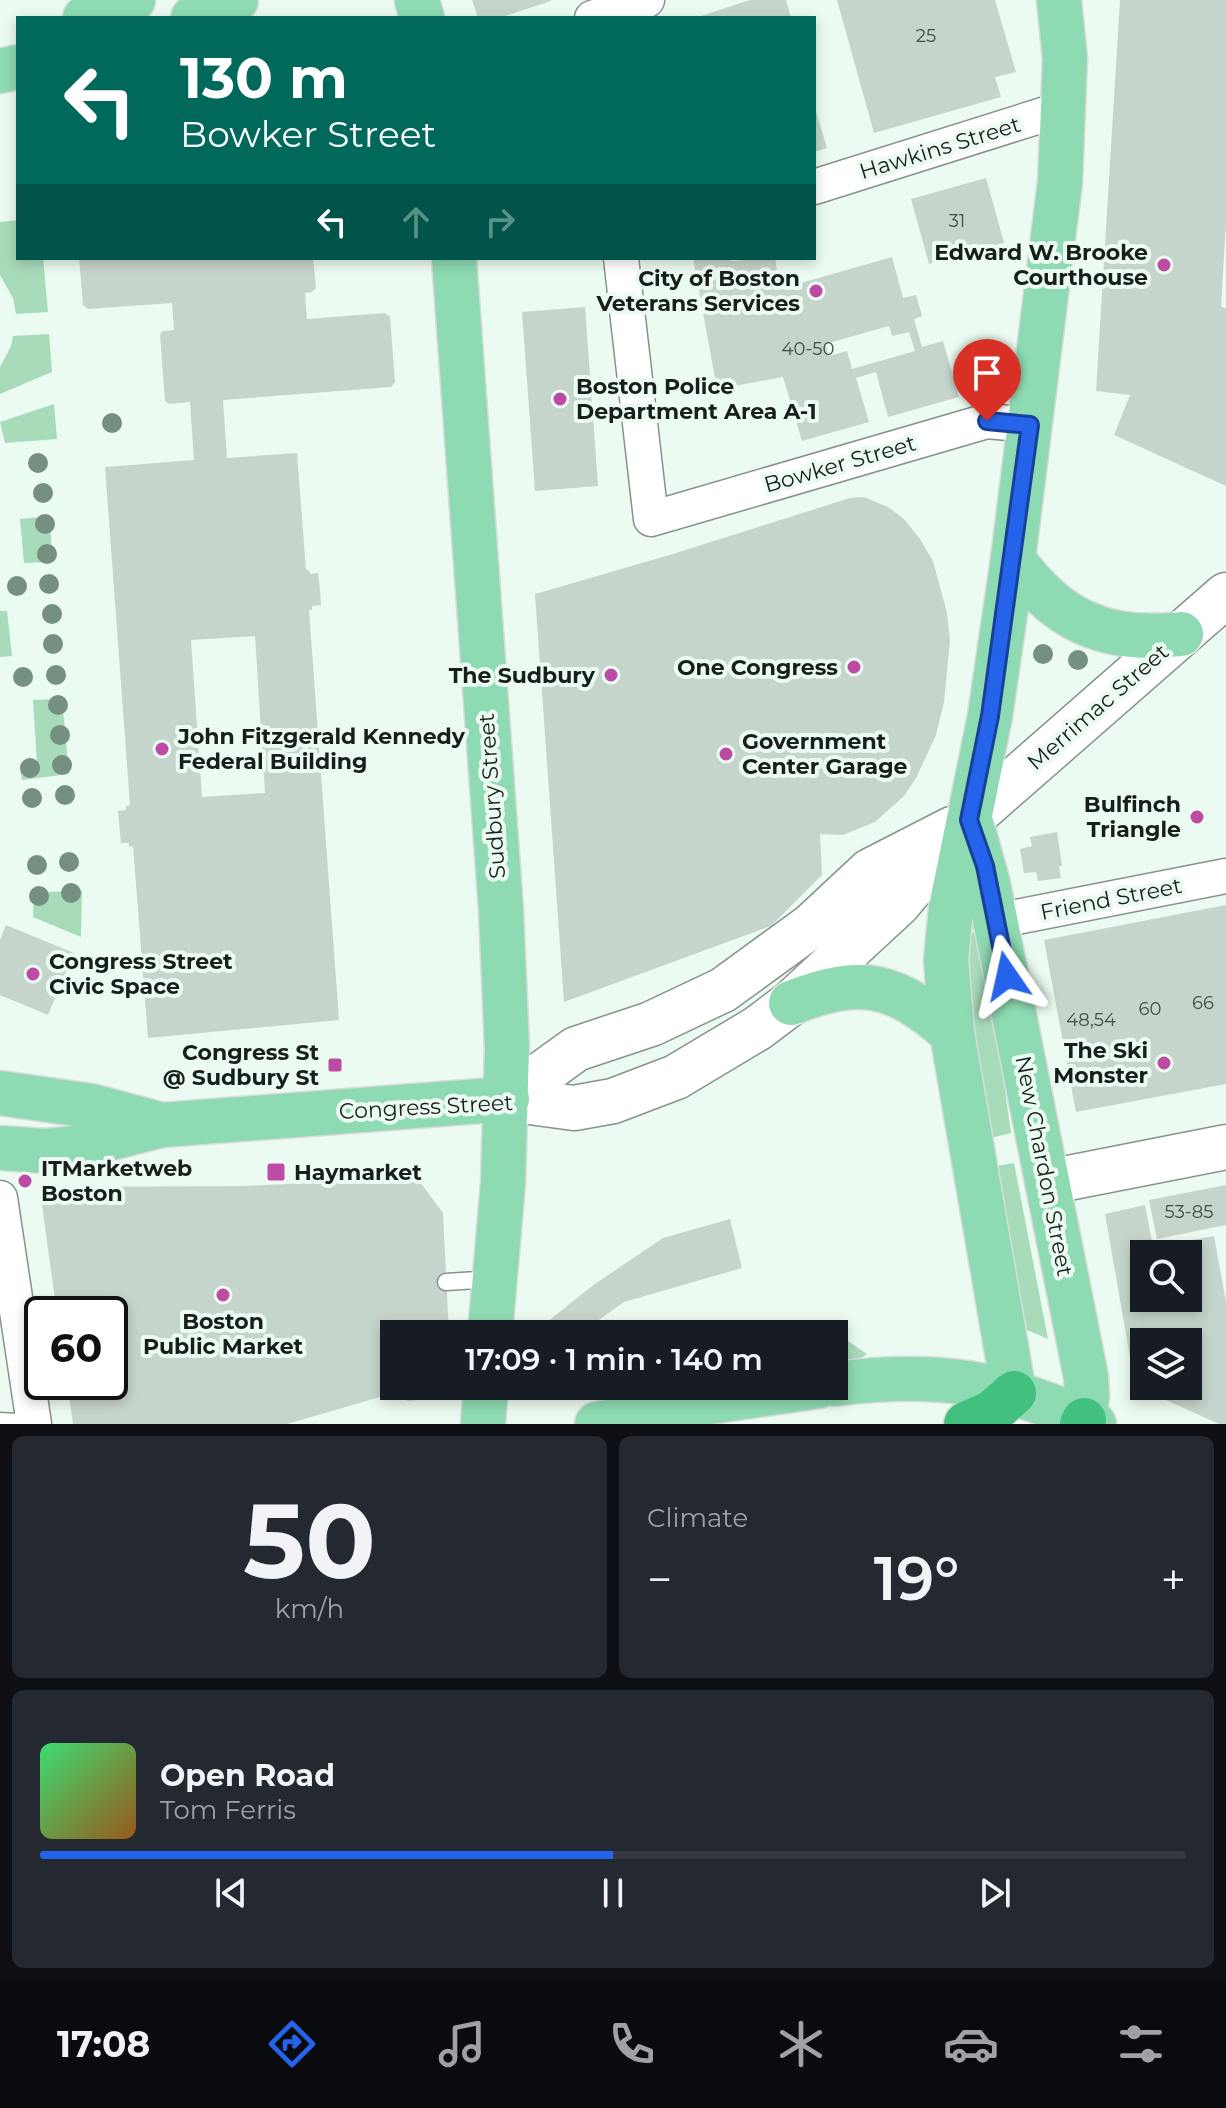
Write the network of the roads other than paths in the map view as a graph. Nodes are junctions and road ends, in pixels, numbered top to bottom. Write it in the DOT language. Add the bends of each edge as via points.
graph roads {
  1 [pos="133,0"];
  2 [pos="236,0"];
  3 [pos="647,0"];
  4 [pos="1059,0"];
  5 [pos="90,16"];
  6 [pos="198,16"];
  7 [pos="598,16"];
  8 [pos="1065,108"];
  9 [pos="816,186"];
  10 [pos="454,260"];
  11 [pos="621,260"];
  12 [pos="1030,425"];
  13 [pos="1013,559"];
  14 [pos="1226,595"];
  15 [pos="1181,634"];
  16 [pos="969,820"];
  17 [pos="1226,876"];
  18 [pos="996,921"];
  19 [pos="791,1003"];
  20 [pos="952,1033"];
  21 [pos="0,1093"];
  22 [pos="507,1099"];
  23 [pos="162,1125"];
  24 [pos="1226,1147"];
  25 [pos="0,1148"];
  26 [pos="1048,1182"];
  27 [pos="0,1198"];
  28 [pos="5,1263"];
  29 [pos="494,1279"];
  30 [pos="446,1282"];
  31 [pos="491,1320"];
  32 [pos="848,1382"];
  33 [pos="1014,1393"];
  34 [pos="485,1400"];
  35 [pos="723,1400"];
  36 [pos="22,1423"];
  37 [pos="1087,1423"];
  38 [pos="483,1424"];
  39 [pos="597,1424"];
  40 [pos="966,1424"];
  1 -- 5 [label="main road"];
  2 -- 6 [label="main road"];
  3 -- 7 [label="street"];
  4 -- 8 [label="main road"];
  8 -- 9 [label="street, Hawkins Street"];
  8 -- 12 [label="main road"];
  10 -- 22 [label="main road, Sudbury Street" via="501,910"];
  11 -- 12 [label="street, Bowker Street" via="651,519 987,421"];
  12 -- 13 [label="main road"];
  13 -- 15 [label="main road" via="1043,594 1092,627 1136,637"];
  13 -- 16 [label="main road"];
  14 -- 15 [label="main road, Merrimac Street"];
  15 -- 16 [label="main road, Merrimac Street"];
  16 -- 18 [label="main road, New Chardon Street"];
  16 -- 19 [label="main road, Congress Street" via="898,904"];
  16 -- 20 [label="main road" via="946,960"];
  16 -- 22 [label="main road" via="870,871 811,926 723,990 651,1024 576,1049"];
  17 -- 18 [label="street, Friend Street"];
  18 -- 26 [label="main road, New Chardon Street"];
  19 -- 20 [label="main road" via="841,987 875,988 912,1001"];
  19 -- 22 [label="main road, Congress Street" via="694,1068 628,1096 574,1108"];
  20 -- 33 [label="main road"];
  21 -- 23 [label="main road, Congress Street" via="91,1106"];
  22 -- 23 [label="main road, Congress Street"];
  22 -- 29 [label="main road, Sudbury Street"];
  23 -- 25 [label="main road, Congress Street" via="68,1149"];
  24 -- 26 [label="main road"];
  26 -- 37 [label="main road, New Chardon Street" via="1086,1377"];
  27 -- 28 [label="street"];
  28 -- 36 [label="street"];
  29 -- 30 [label="lane"];
  29 -- 31 [label="main road, Sudbury Street"];
  32 -- 33 [label="main road" via="936,1378"];
  33 -- 37 [label="main road"];
  33 -- 40 [label="highway" via="991,1413"];
  34 -- 38 [label="main road"];
  35 -- 39 [label="main road"];
}
